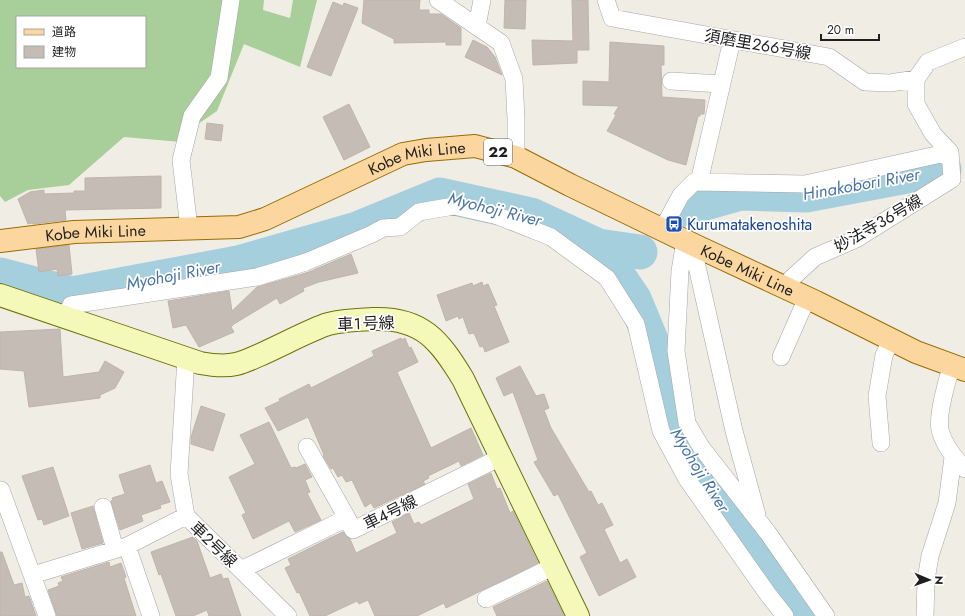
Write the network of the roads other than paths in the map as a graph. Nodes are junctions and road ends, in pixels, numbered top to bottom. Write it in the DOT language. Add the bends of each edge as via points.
graph roads {
  1 [pos="231,0"];
  2 [pos="438,0"];
  3 [pos="482,0"];
  4 [pos="606,0"];
  5 [pos="477,26"];
  6 [pos="732,40"];
  7 [pos="965,47"];
  8 [pos="916,79"];
  9 [pos="671,81"];
  10 [pos="721,84"];
  11 [pos="950,152"];
  12 [pos="516,156"];
  13 [pos="958,173"];
  14 [pos="699,182"];
  15 [pos="189,228"];
  16 [pos="662,230"];
  17 [pos="0,241"];
  18 [pos="691,244"];
  19 [pos="797,293"];
  20 [pos="0,295"];
  21 [pos="65,317"];
  22 [pos="892,339"];
  23 [pos="186,358"];
  24 [pos="781,358"];
  25 [pos="958,368"];
  26 [pos="881,443"];
  27 [pos="307,448"];
  28 [pos="501,457"];
  29 [pos="953,457"];
  30 [pos="965,469"];
  31 [pos="2,490"];
  32 [pos="103,507"];
  33 [pos="5,514"];
  34 [pos="186,516"];
  35 [pos="347,518"];
  36 [pos="759,523"];
  37 [pos="121,548"];
  38 [pos="554,566"];
  39 [pos="241,570"];
  40 [pos="33,575"];
  41 [pos="486,599"];
  42 [pos="47,616"];
  43 [pos="151,616"];
  44 [pos="288,616"];
  45 [pos="578,616"];
  46 [pos="785,616"];
  47 [pos="826,616"];
  48 [pos="925,616"];
  1 -- 15 [label="street" via="219,78 192,116 181,160"];
  2 -- 5 [label="street"];
  3 -- 5 [label="street"];
  4 -- 6 [label="street, 須磨里２６６号線" via="612,18"];
  5 -- 12 [label="street" via="501,43 514,79"];
  6 -- 8 [label="street, 須磨里２６６号線" via="829,57 865,82 890,83"];
  6 -- 10 [label="street"];
  7 -- 8 [label="street" via="928,62"];
  8 -- 11 [label="street" via="916,104 932,134"];
  9 -- 10 [label="street"];
  10 -- 14 [label="street"];
  11 -- 13 [label="street, 妙法寺３６号線"];
  11 -- 14 [label="street" via="805,184"];
  12 -- 15 [label="main road, Kobe Miki Line / 22" via="475,146 403,154 265,219 239,227"];
  12 -- 16 [label="main road, Kobe Miki Line / 22"];
  13 -- 19 [label="street, 妙法寺３６号線" via="856,239 815,257 791,279"];
  14 -- 16 [label="street" via="694,182 680,195"];
  15 -- 17 [label="main road, Kobe Miki Line / 22" via="74,232"];
  16 -- 18 [label="main road, Kobe Miki Line / 22"];
  18 -- 19 [label="main road, Kobe Miki Line / 22"];
  18 -- 36 [label="street"];
  18 -- 36 [label="street" via="680,271 676,351 688,423 701,447"];
  19 -- 22 [label="main road, Kobe Miki Line / 22"];
  19 -- 24 [label="street"];
  20 -- 21 [label="street, 車１号線"];
  21 -- 23 [label="street, 車１号線"];
  21 -- 46 [label="street" via="71,305 257,277 306,262 383,228 400,227 419,212 454,206 498,216 551,237 606,278 636,324 661,431 687,479"];
  22 -- 25 [label="main road, Kobe Miki Line / 22" via="916,352"];
  22 -- 26 [label="street" via="884,355 878,396"];
  23 -- 28 [label="street, 車１号線" via="210,365 236,364 326,325 350,320 400,320 424,331 450,357"];
  23 -- 34 [label="street, 車２号線" via="179,474"];
  25 -- 29 [label="street" via="946,382 941,411 940,429"];
  27 -- 35 [label="street"];
  28 -- 35 [label="street, 車４号線" via="353,530"];
  28 -- 38 [label="street, 車１号線"];
  29 -- 30 [label="street"];
  29 -- 48 [label="street" via="947,504 926,580"];
  31 -- 33 [label="street"];
  32 -- 37 [label="street"];
  33 -- 40 [label="street"];
  34 -- 37 [label="street"];
  34 -- 39 [label="street, 車２号線"];
  35 -- 39 [label="street, 車４号線"];
  36 -- 47 [label="street"];
  37 -- 40 [label="street"];
  37 -- 43 [label="street"];
  38 -- 41 [label="street"];
  38 -- 45 [label="street, 車１号線"];
  39 -- 44 [label="street, 車２号線"];
  40 -- 42 [label="street"];
}
